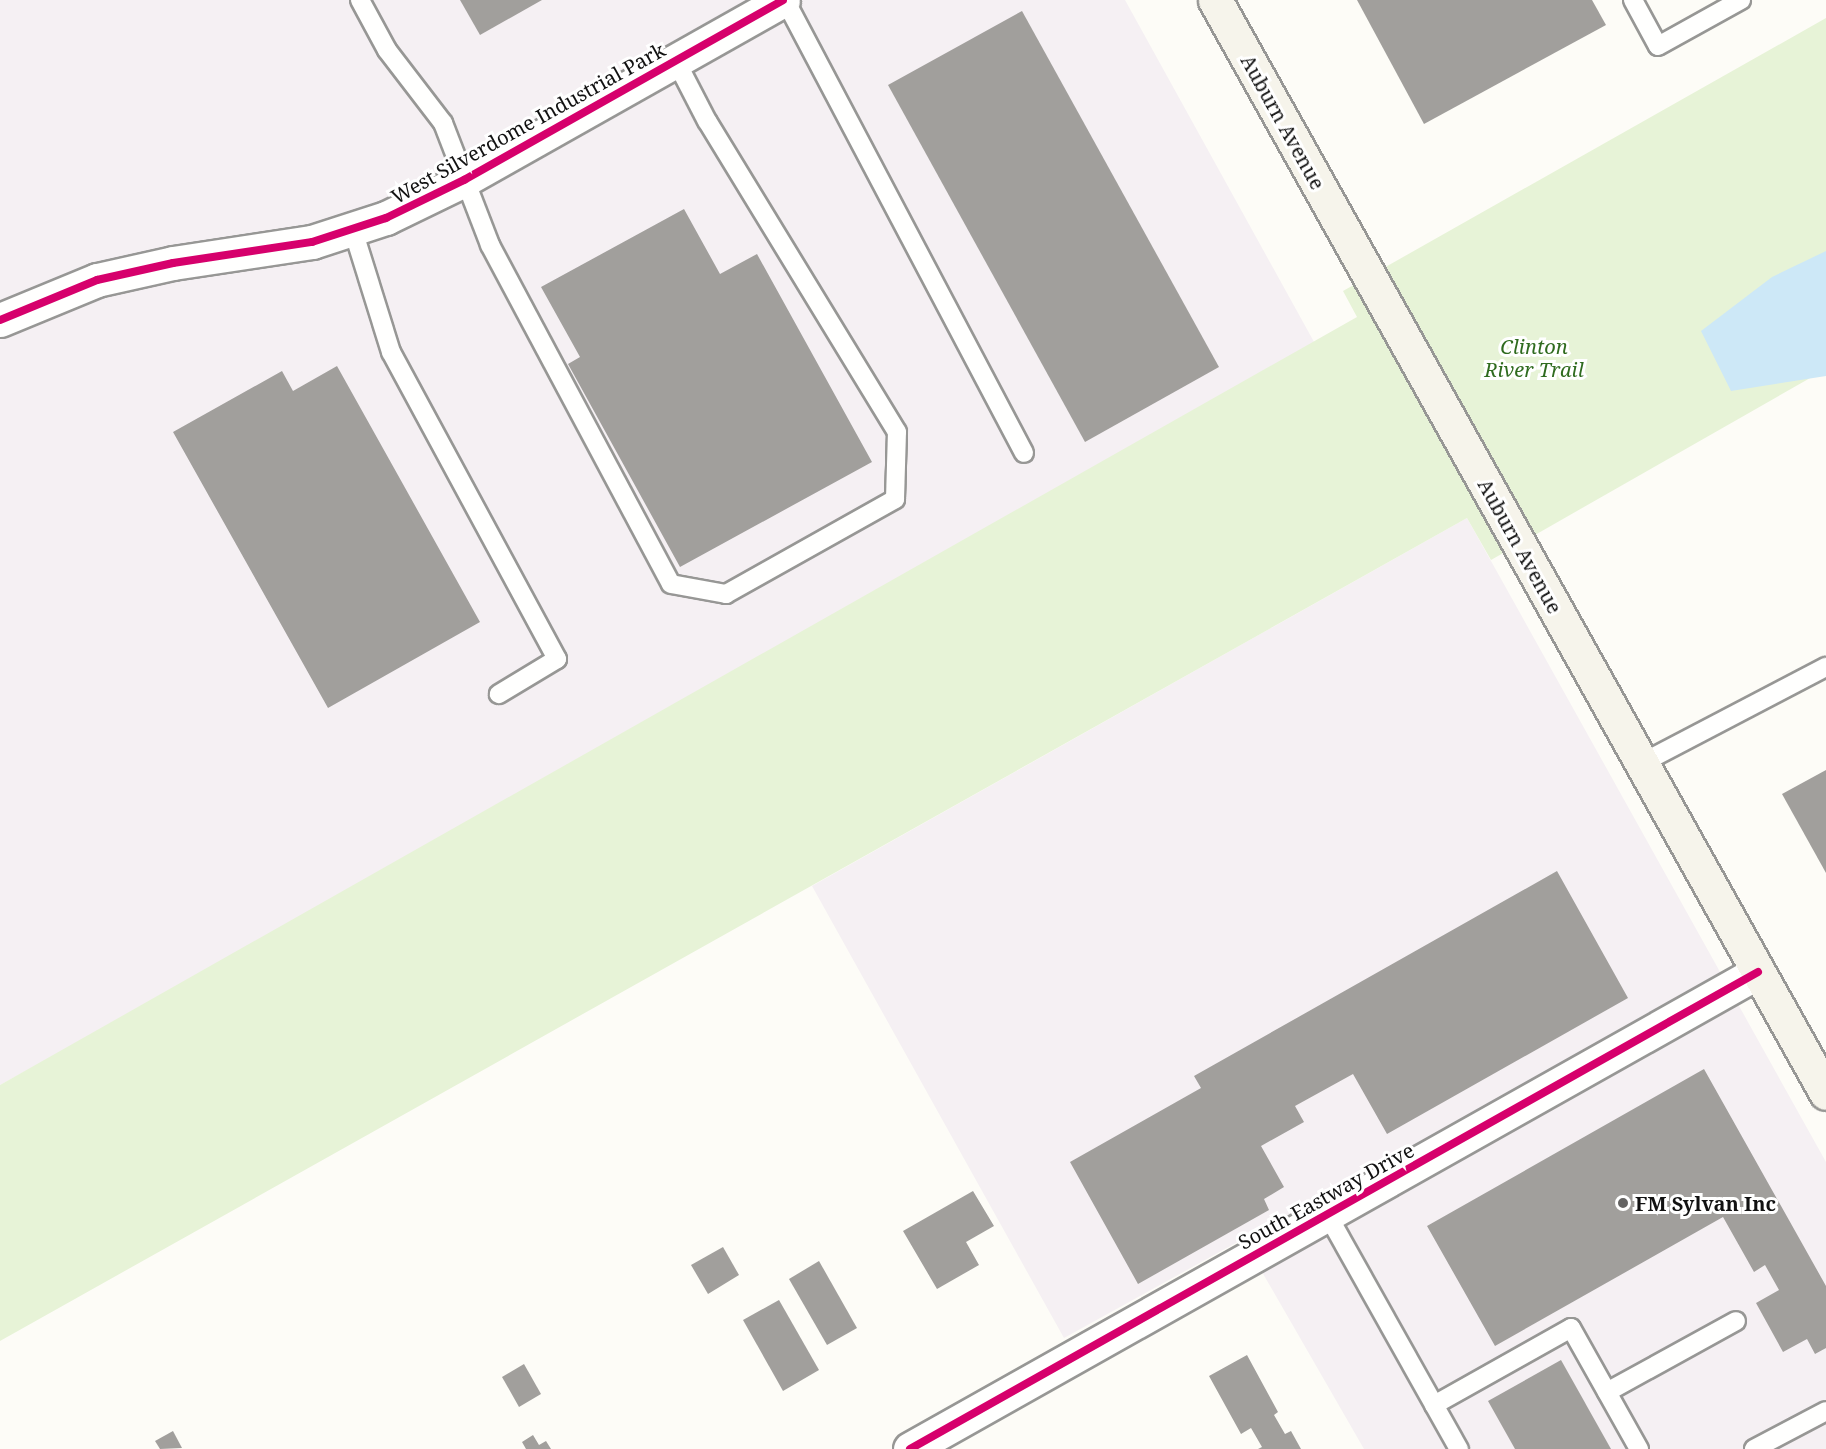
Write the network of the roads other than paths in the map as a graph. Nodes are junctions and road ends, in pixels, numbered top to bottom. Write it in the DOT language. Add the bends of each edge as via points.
graph roads {
  1 [pos="360,0"];
  2 [pos="784,0"];
  3 [pos="1215,0"];
  4 [pos="1634,0"];
  5 [pos="1741,0"];
  6 [pos="676,61"];
  7 [pos="464,180"];
  8 [pos="353,230"];
  9 [pos="0,320"];
  10 [pos="1024,453"];
  11 [pos="1826,667"];
  12 [pos="499,694"];
  13 [pos="1642,763"];
  14 [pos="1758,972"];
  15 [pos="1826,1093"];
  16 [pos="1327,1214"];
  17 [pos="1736,1321"];
  18 [pos="1607,1392"];
  19 [pos="1434,1405"];
  20 [pos="1826,1411"];
  21 [pos="910,1449"];
  22 [pos="1459,1449"];
  23 [pos="1639,1449"];
  24 [pos="1754,1449"];
  1 -- 7 [label="lane" via="387,50 443,123"];
  2 -- 6 [label="street, West Silverdome Industrial Park"];
  2 -- 10 [label="lane"];
  3 -- 13 [label="main road, Auburn Avenue"];
  4 -- 5 [label="lane" via="1658,46"];
  6 -- 7 [label="street, West Silverdome Industrial Park"];
  6 -- 7 [label="lane" via="707,121 897,432 895,499 736,589 726,594 671,584 490,244"];
  7 -- 8 [label="street, West Silverdome Industrial Park" via="425,201"];
  8 -- 9 [label="street, West Silverdome Industrial Park" via="263,252 120,274 64,292"];
  8 -- 12 [label="lane" via="391,352 557,659"];
  11 -- 13 [label="lane"];
  13 -- 14 [label="main road, Auburn Avenue"];
  14 -- 15 [label="main road, Auburn Avenue"];
  14 -- 16 [label="street, South Eastway Drive"];
  16 -- 19 [label="lane"];
  16 -- 21 [label="street, South Eastway Drive"];
  17 -- 18 [label="lane"];
  18 -- 19 [label="lane" via="1572,1328"];
  18 -- 23 [label="lane"];
  19 -- 22 [label="lane"];
  20 -- 24 [label="lane"];
}
